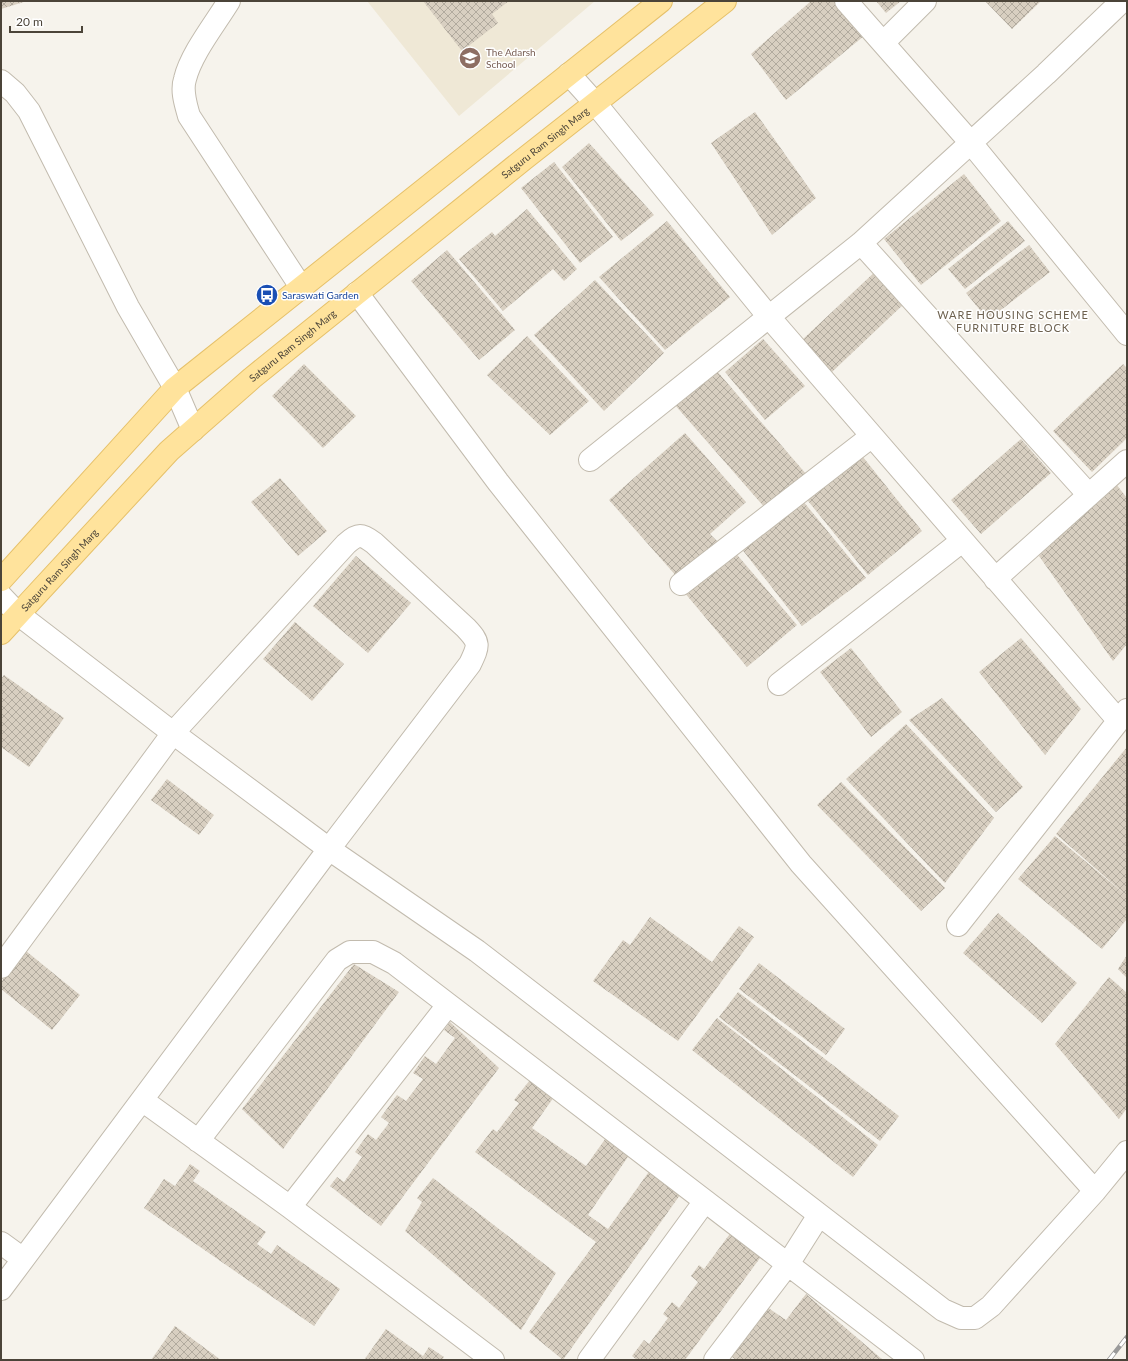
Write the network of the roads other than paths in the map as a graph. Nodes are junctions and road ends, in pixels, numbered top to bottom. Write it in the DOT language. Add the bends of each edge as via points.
graph roads {
  1 [pos="229,1"];
  2 [pos="661,1"];
  3 [pos="725,1"];
  4 [pos="846,1"];
  5 [pos="925,1"];
  6 [pos="1122,1"];
  7 [pos="882,43"];
  8 [pos="569,74"];
  9 [pos="1,81"];
  10 [pos="595,103"];
  11 [pos="971,143"];
  12 [pos="861,243"];
  13 [pos="301,287"];
  14 [pos="357,293"];
  15 [pos="769,317"];
  16 [pos="1127,334"];
  17 [pos="175,388"];
  18 [pos="193,430"];
  19 [pos="872,436"];
  20 [pos="590,460"];
  21 [pos="1127,461"];
  22 [pos="1089,495"];
  23 [pos="962,541"];
  24 [pos="995,579"];
  25 [pos="1,580"];
  26 [pos="682,584"];
  27 [pos="1,596"];
  28 [pos="18,614"];
  29 [pos="1,633"];
  30 [pos="779,684"];
  31 [pos="1123,715"];
  32 [pos="172,733"];
  33 [pos="329,849"];
  34 [pos="958,925"];
  35 [pos="1,967"];
  36 [pos="448,1005"];
  37 [pos="142,1100"];
  38 [pos="198,1140"];
  39 [pos="1127,1152"];
  40 [pos="1095,1190"];
  41 [pos="706,1201"];
  42 [pos="290,1207"];
  43 [pos="819,1215"];
  44 [pos="1,1243"];
  45 [pos="23,1259"];
  46 [pos="788,1264"];
  47 [pos="1,1289"];
  48 [pos="493,1360"];
  49 [pos="589,1360"];
  50 [pos="715,1360"];
  51 [pos="913,1360"];
  1 -- 13 [label="street" via="194,57 184,80 184,102 189,116"];
  2 -- 8 [label="main road"];
  3 -- 10 [label="main road, Satguru Ram Singh Marg"];
  4 -- 7 [label="street"];
  5 -- 7 [label="street"];
  6 -- 11 [label="street"];
  7 -- 11 [label="street"];
  8 -- 10 [label="street"];
  8 -- 13 [label="main road"];
  9 -- 17 [label="street" via="29,111 128,306"];
  10 -- 14 [label="main road, Satguru Ram Singh Marg"];
  10 -- 15 [label="street"];
  11 -- 12 [label="street"];
  11 -- 16 [label="street"];
  12 -- 15 [label="street"];
  12 -- 22 [label="street"];
  13 -- 17 [label="main road"];
  14 -- 18 [label="main road, Satguru Ram Singh Marg" via="252,378"];
  14 -- 40 [label="street" via="498,482 801,864"];
  15 -- 19 [label="street"];
  15 -- 20 [label="street"];
  17 -- 18 [label="street"];
  17 -- 25 [label="main road"];
  18 -- 28 [label="main road, Satguru Ram Singh Marg" via="169,451"];
  19 -- 23 [label="street"];
  19 -- 26 [label="street"];
  21 -- 22 [label="street"];
  22 -- 24 [label="street"];
  23 -- 24 [label="street"];
  23 -- 30 [label="street"];
  24 -- 31 [label="street"];
  27 -- 28 [label="street"];
  28 -- 29 [label="main road, Satguru Ram Singh Marg"];
  28 -- 32 [label="street"];
  31 -- 34 [label="street"];
  32 -- 33 [label="street"];
  32 -- 33 [label="street" via="346,544 354,537 365,536 466,628 475,638 477,649 470,664"];
  32 -- 35 [label="street"];
  33 -- 37 [label="street"];
  33 -- 43 [label="street" via="476,951"];
  36 -- 38 [label="street" via="394,963 373,952 350,952 337,960"];
  36 -- 41 [label="street"];
  36 -- 42 [label="street"];
  37 -- 38 [label="street"];
  37 -- 45 [label="street"];
  38 -- 42 [label="street"];
  39 -- 40 [label="street"];
  40 -- 43 [label="street" via="991,1306 975,1318 961,1318 943,1310"];
  41 -- 46 [label="street"];
  41 -- 49 [label="street"];
  42 -- 48 [label="street"];
  43 -- 46 [label="street"];
  44 -- 45 [label="street"];
  45 -- 47 [label="street"];
  46 -- 50 [label="street"];
  46 -- 51 [label="street"];
}
